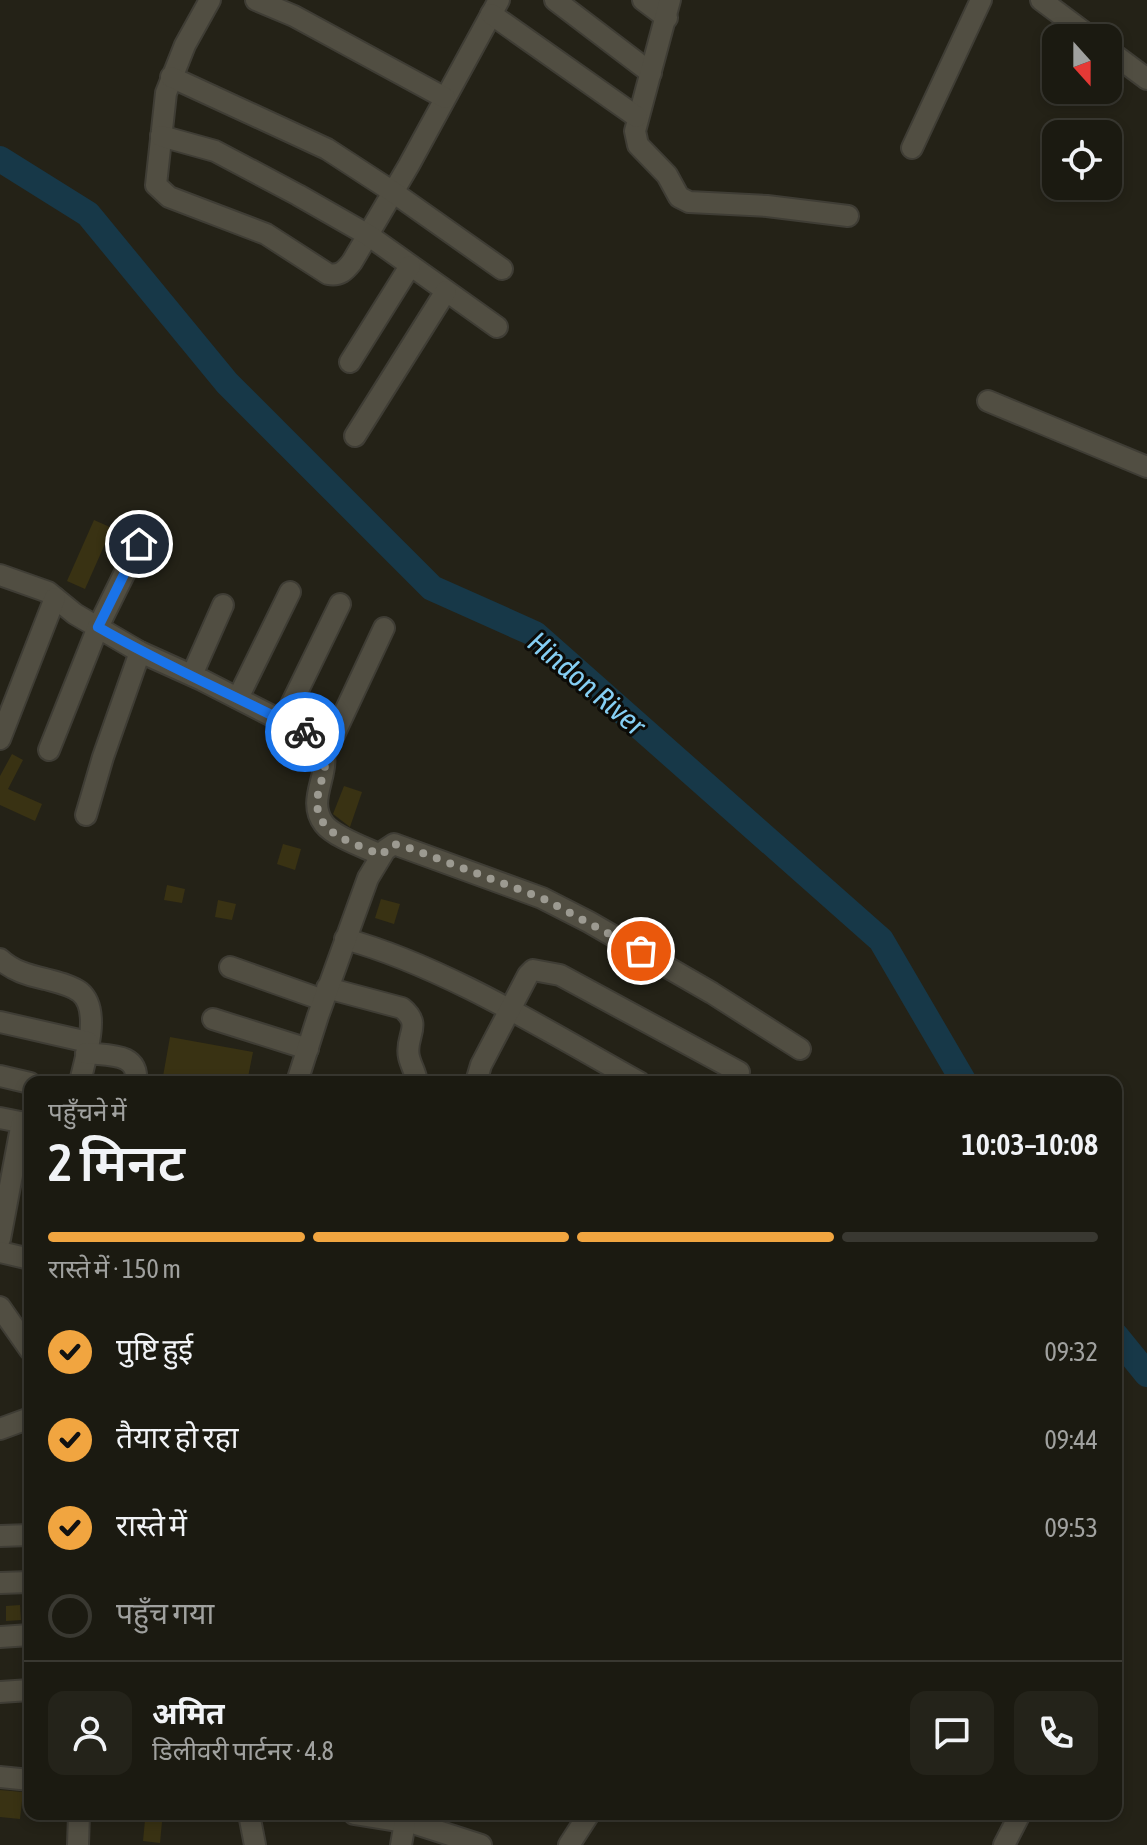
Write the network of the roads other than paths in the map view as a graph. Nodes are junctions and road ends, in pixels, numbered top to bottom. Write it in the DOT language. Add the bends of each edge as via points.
graph roads {
  1 [pos="256,0"];
  2 [pos="555,0"];
  3 [pos="643,0"];
  4 [pos="981,0"];
  5 [pos="1041,0"];
  6 [pos="202,2"];
  7 [pos="495,7"];
  8 [pos="668,9"];
  9 [pos="1073,24"];
  10 [pos="1122,60"];
  11 [pos="651,73"];
  12 [pos="171,77"];
  13 [pos="1147,79"];
  14 [pos="445,98"];
  15 [pos="637,117"];
  16 [pos="161,136"];
  17 [pos="912,148"];
  18 [pos="393,192"];
  19 [pos="848,216"];
  20 [pos="368,235"];
  21 [pos="410,266"];
  22 [pos="502,269"];
  23 [pos="446,291"];
  24 [pos="497,327"];
  25 [pos="350,362"];
  26 [pos="988,401"];
  27 [pos="355,436"];
  28 [pos="1147,467"];
  29 [pos="139,544"];
  30 [pos="0,575"];
  31 [pos="290,592"];
  32 [pos="55,598"];
  33 [pos="340,604"];
  34 [pos="223,605"];
  35 [pos="98,627"];
  36 [pos="384,628"];
  37 [pos="140,652"];
  38 [pos="192,675"];
  39 [pos="238,698"];
  40 [pos="283,721"];
  41 [pos="0,739"];
  42 [pos="49,750"];
  43 [pos="326,752"];
  44 [pos="86,815"];
  45 [pos="381,855"];
  46 [pos="345,939"];
  47 [pos="0,959"];
  48 [pos="230,967"];
  49 [pos="325,994"];
  50 [pos="509,1011"];
  51 [pos="213,1019"];
  52 [pos="0,1022"];
  53 [pos="87,1048"];
  54 [pos="308,1049"];
  55 [pos="800,1049"];
  56 [pos="739,1072"];
  57 [pos="0,1076"];
  58 [pos="81,1076"];
  59 [pos="136,1076"];
  60 [pos="299,1076"];
  61 [pos="415,1076"];
  62 [pos="478,1076"];
  63 [pos="628,1076"];
  64 [pos="24,1082"];
  65 [pos="0,1118"];
  66 [pos="24,1123"];
  67 [pos="24,1132"];
  68 [pos="0,1239"];
  69 [pos="0,1252"];
  70 [pos="24,1258"];
  71 [pos="0,1307"];
  72 [pos="24,1341"];
  73 [pos="24,1420"];
  74 [pos="0,1429"];
  75 [pos="24,1535"];
  76 [pos="0,1536"];
  77 [pos="24,1582"];
  78 [pos="0,1583"];
  79 [pos="24,1635"];
  80 [pos="0,1637"];
  81 [pos="24,1690"];
  82 [pos="0,1692"];
  83 [pos="0,1777"];
  84 [pos="24,1779"];
  85 [pos="79,1820"];
  86 [pos="250,1820"];
  87 [pos="392,1820"];
  88 [pos="585,1820"];
  89 [pos="1017,1820"];
  90 [pos="405,1822"];
  91 [pos="78,1845"];
  92 [pos="255,1845"];
  93 [pos="401,1845"];
  94 [pos="481,1845"];
  95 [pos="569,1845"];
  96 [pos="1004,1845"];
  1 -- 14 [label="street"];
  2 -- 11 [label="street"];
  3 -- 8 [label="street"];
  4 -- 17 [label="street"];
  5 -- 9 [label="street"];
  6 -- 12 [label="street"];
  7 -- 14 [label="street"];
  7 -- 15 [label="street"];
  8 -- 11 [label="street"];
  10 -- 13 [label="street"];
  11 -- 15 [label="street"];
  12 -- 16 [label="street"];
  12 -- 18 [label="street" via="327,149"];
  14 -- 18 [label="street"];
  15 -- 19 [label="street" via="638,145 667,175 679,197 689,202"];
  16 -- 20 [label="street" via="215,151"];
  16 -- 20 [label="street" via="156,185 162,193 266,234 328,274 345,271"];
  18 -- 20 [label="street"];
  18 -- 22 [label="street"];
  20 -- 21 [label="street"];
  21 -- 23 [label="street"];
  21 -- 25 [label="street"];
  23 -- 24 [label="street"];
  23 -- 27 [label="street"];
  26 -- 28 [label="street"];
  29 -- 35 [label="street"];
  30 -- 32 [label="street"];
  31 -- 39 [label="street"];
  32 -- 35 [label="street"];
  32 -- 41 [label="street"];
  33 -- 40 [label="street"];
  34 -- 38 [label="street"];
  35 -- 37 [label="street"];
  35 -- 42 [label="street"];
  36 -- 43 [label="street"];
  37 -- 38 [label="street"];
  37 -- 44 [label="street"];
  38 -- 39 [label="street"];
  39 -- 40 [label="street"];
  40 -- 43 [label="street" via="317,739"];
  43 -- 45 [label="street" via="318,787 324,824"];
  45 -- 46 [label="street"];
  45 -- 55 [label="street" via="394,844 404,846 542,898 641,951"];
  46 -- 49 [label="street"];
  46 -- 50 [label="street" via="382,949"];
  47 -- 53 [label="street" via="22,973 80,992 91,1015"];
  48 -- 49 [label="street"];
  49 -- 54 [label="street"];
  49 -- 61 [label="street" via="402,1008 410,1015 408,1054"];
  50 -- 56 [label="street" via="528,975 541,969"];
  50 -- 62 [label="street"];
  50 -- 63 [label="street"];
  51 -- 54 [label="street"];
  52 -- 53 [label="street"];
  53 -- 58 [label="street"];
  53 -- 59 [label="street" via="134,1063"];
  54 -- 60 [label="street"];
  57 -- 64 [label="street"];
  65 -- 66 [label="street"];
  67 -- 68 [label="street"];
  69 -- 70 [label="street"];
  71 -- 72 [label="street"];
  73 -- 74 [label="street"];
  75 -- 76 [label="street"];
  77 -- 78 [label="street"];
  79 -- 80 [label="street"];
  81 -- 82 [label="street"];
  83 -- 84 [label="street"];
  85 -- 91 [label="street"];
  86 -- 92 [label="street"];
  87 -- 90 [label="street"];
  88 -- 95 [label="street"];
  89 -- 96 [label="street"];
  90 -- 93 [label="street"];
  90 -- 94 [label="street"];
}
